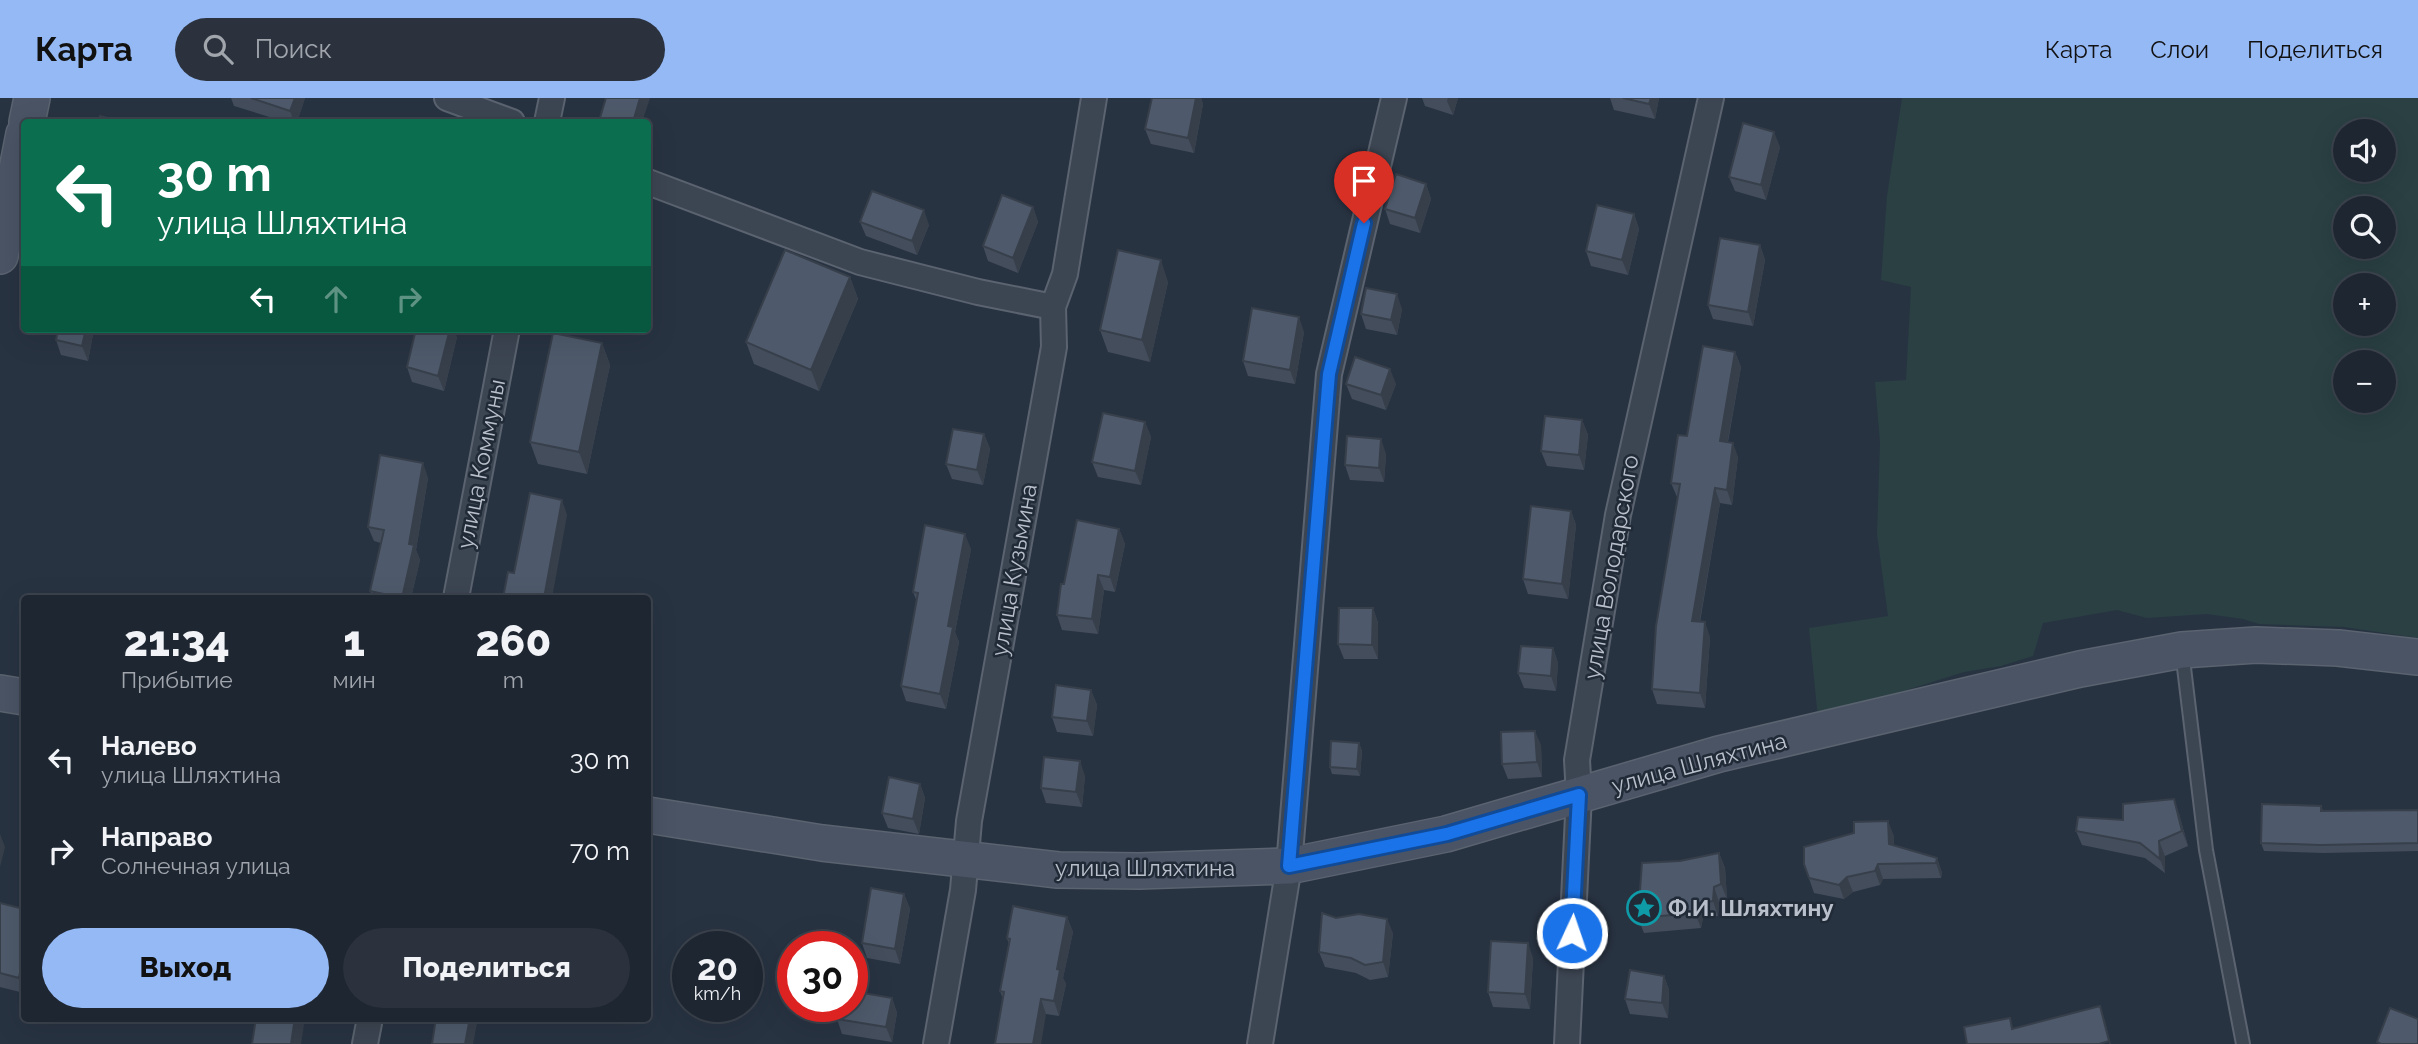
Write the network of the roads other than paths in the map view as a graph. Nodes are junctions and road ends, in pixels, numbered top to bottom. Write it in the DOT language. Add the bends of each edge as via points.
graph roads {
  1 [pos="32,98"];
  2 [pos="447,98"];
  3 [pos="552,98"];
  4 [pos="1094,98"];
  5 [pos="1394,98"];
  6 [pos="1711,98"];
  7 [pos="28,119"];
  8 [pos="504,119"];
  9 [pos="548,119"];
  10 [pos="21,149"];
  11 [pos="651,182"];
  12 [pos="0,256"];
  13 [pos="1052,307"];
  14 [pos="506,333"];
  15 [pos="457,595"];
  16 [pos="2182,650"];
  17 [pos="2418,657"];
  18 [pos="0,693"];
  19 [pos="21,696"];
  20 [pos="1579,795"];
  21 [pos="651,816"];
  22 [pos="967,861"];
  23 [pos="1289,866"];
  24 [pos="369,1022"];
  25 [pos="365,1044"];
  26 [pos="936,1044"];
  27 [pos="1260,1044"];
  28 [pos="1567,1044"];
  29 [pos="2243,1044"];
  1 -- 7 [label="main road"];
  2 -- 8 [label="street"];
  3 -- 9 [label="street"];
  4 -- 13 [label="street, улица Кузьмина" via="1065,274"];
  5 -- 23 [label="street" via="1329,374"];
  6 -- 20 [label="street, улица Володарского" via="1618,515 1577,761"];
  10 -- 12 [label="main road"];
  11 -- 13 [label="street" via="860,262"];
  13 -- 22 [label="street, улица Кузьмина" via="1055,347 969,821"];
  14 -- 15 [label="street, улица Коммуны"];
  16 -- 17 [label="main road, улица Шляхтина" via="2256,645"];
  16 -- 20 [label="main road, улица Шляхтина" via="2080,669 1719,754"];
  16 -- 29 [label="lane" via="2206,850"];
  18 -- 19 [label="main road"];
  20 -- 23 [label="main road, улица Шляхтина" via="1447,834"];
  20 -- 28 [label="street, улица Володарского"];
  21 -- 22 [label="main road, улица Шляхтина" via="822,844"];
  22 -- 23 [label="main road, улица Шляхтина" via="1058,870"];
  22 -- 26 [label="street, улица Кузьмина"];
  23 -- 27 [label="street"];
  24 -- 25 [label="street"];
}
